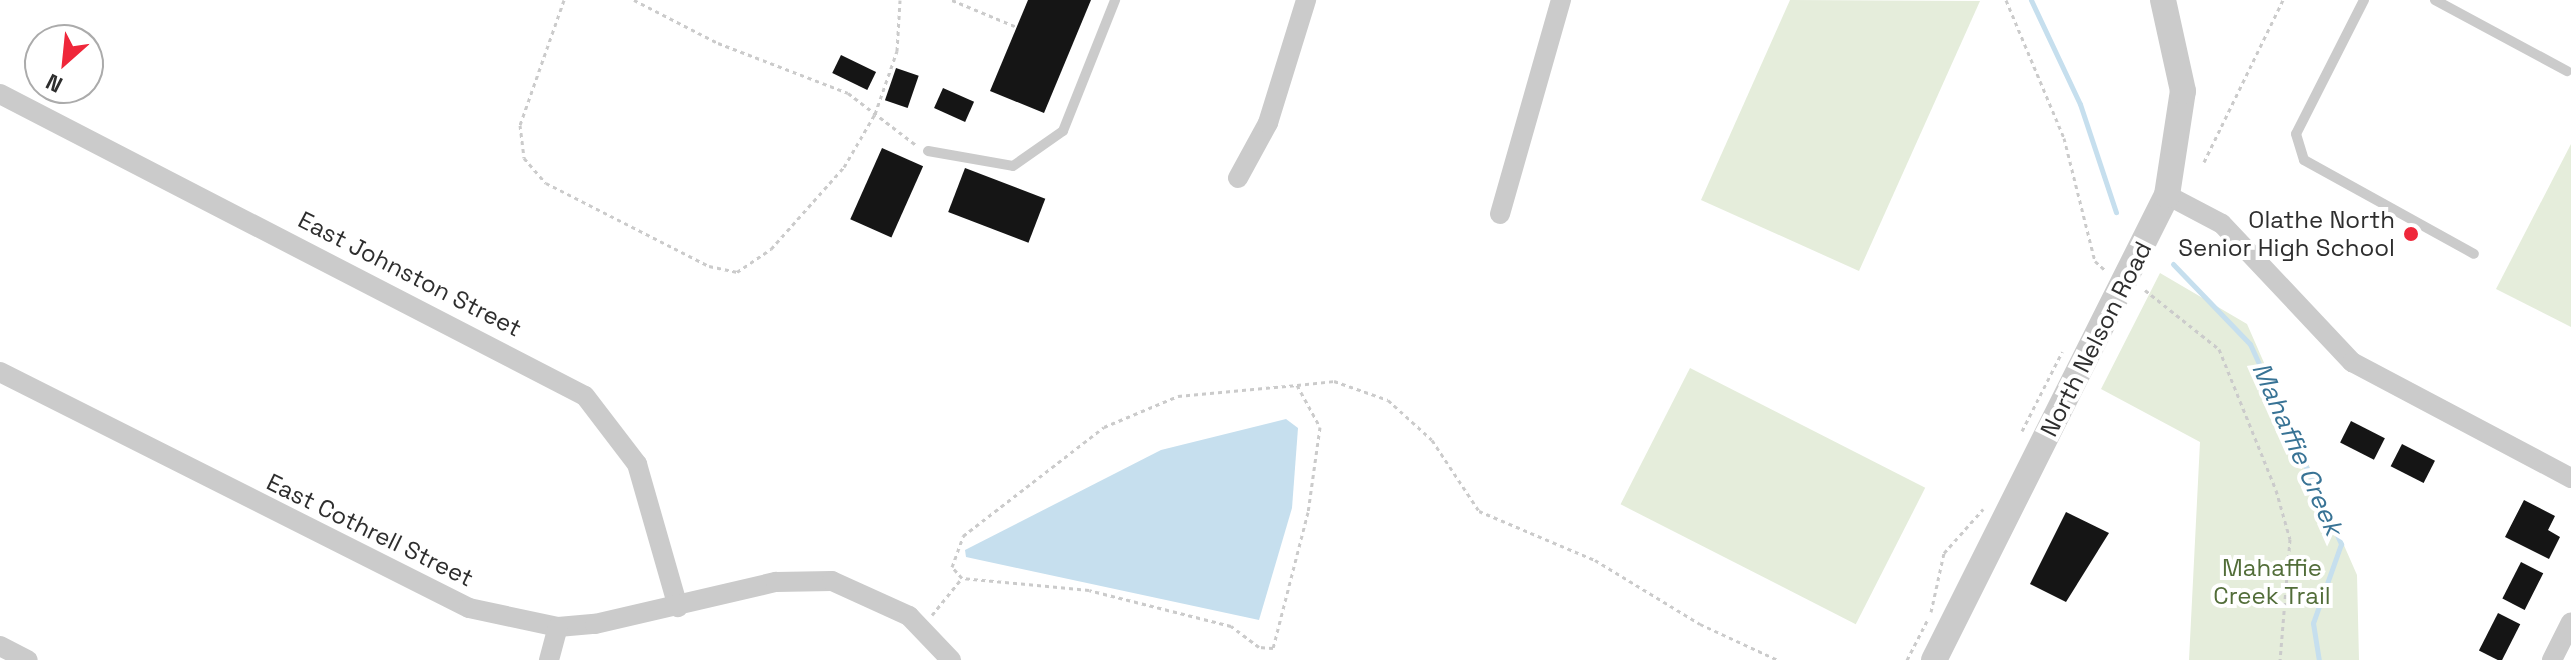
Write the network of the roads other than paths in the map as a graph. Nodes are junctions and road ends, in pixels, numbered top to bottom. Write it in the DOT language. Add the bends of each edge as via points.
graph roads {
  1 [pos="1115,0"];
  2 [pos="1306,0"];
  3 [pos="1561,0"];
  4 [pos="2163,0"];
  5 [pos="2364,0"];
  6 [pos="2435,0"];
  7 [pos="2567,71"];
  8 [pos="0,94"];
  9 [pos="928,151"];
  10 [pos="1238,178"];
  11 [pos="2167,195"];
  12 [pos="1500,214"];
  13 [pos="2474,254"];
  14 [pos="0,372"];
  15 [pos="2571,478"];
  16 [pos="678,607"];
  17 [pos="2571,622"];
  18 [pos="558,627"];
  19 [pos="0,646"];
  20 [pos="28,660"];
  21 [pos="549,660"];
  22 [pos="951,660"];
  23 [pos="1934,660"];
  24 [pos="2552,660"];
  1 -- 9 [label="lane" via="1063,131 1013,166"];
  2 -- 10 [label="street" via="1268,123"];
  3 -- 12 [label="street"];
  4 -- 11 [label="street, North Nelson Road" via="2183,91"];
  5 -- 13 [label="lane" via="2296,134 2304,160"];
  6 -- 7 [label="lane"];
  8 -- 16 [label="street, East Johnston Street" via="585,396 615,426 637,464"];
  11 -- 15 [label="street" via="2222,224 2352,362"];
  11 -- 23 [label="street, North Nelson Road" via="2115,276"];
  14 -- 18 [label="street, East Cothrell Street" via="414,583 469,608"];
  16 -- 18 [label="street, East Cothrell Street"];
  16 -- 22 [label="street, East Cothrell Street" via="815,579 875,594 922,625"];
  17 -- 24 [label="street"];
  18 -- 21 [label="street"];
  19 -- 20 [label="street"];
}
